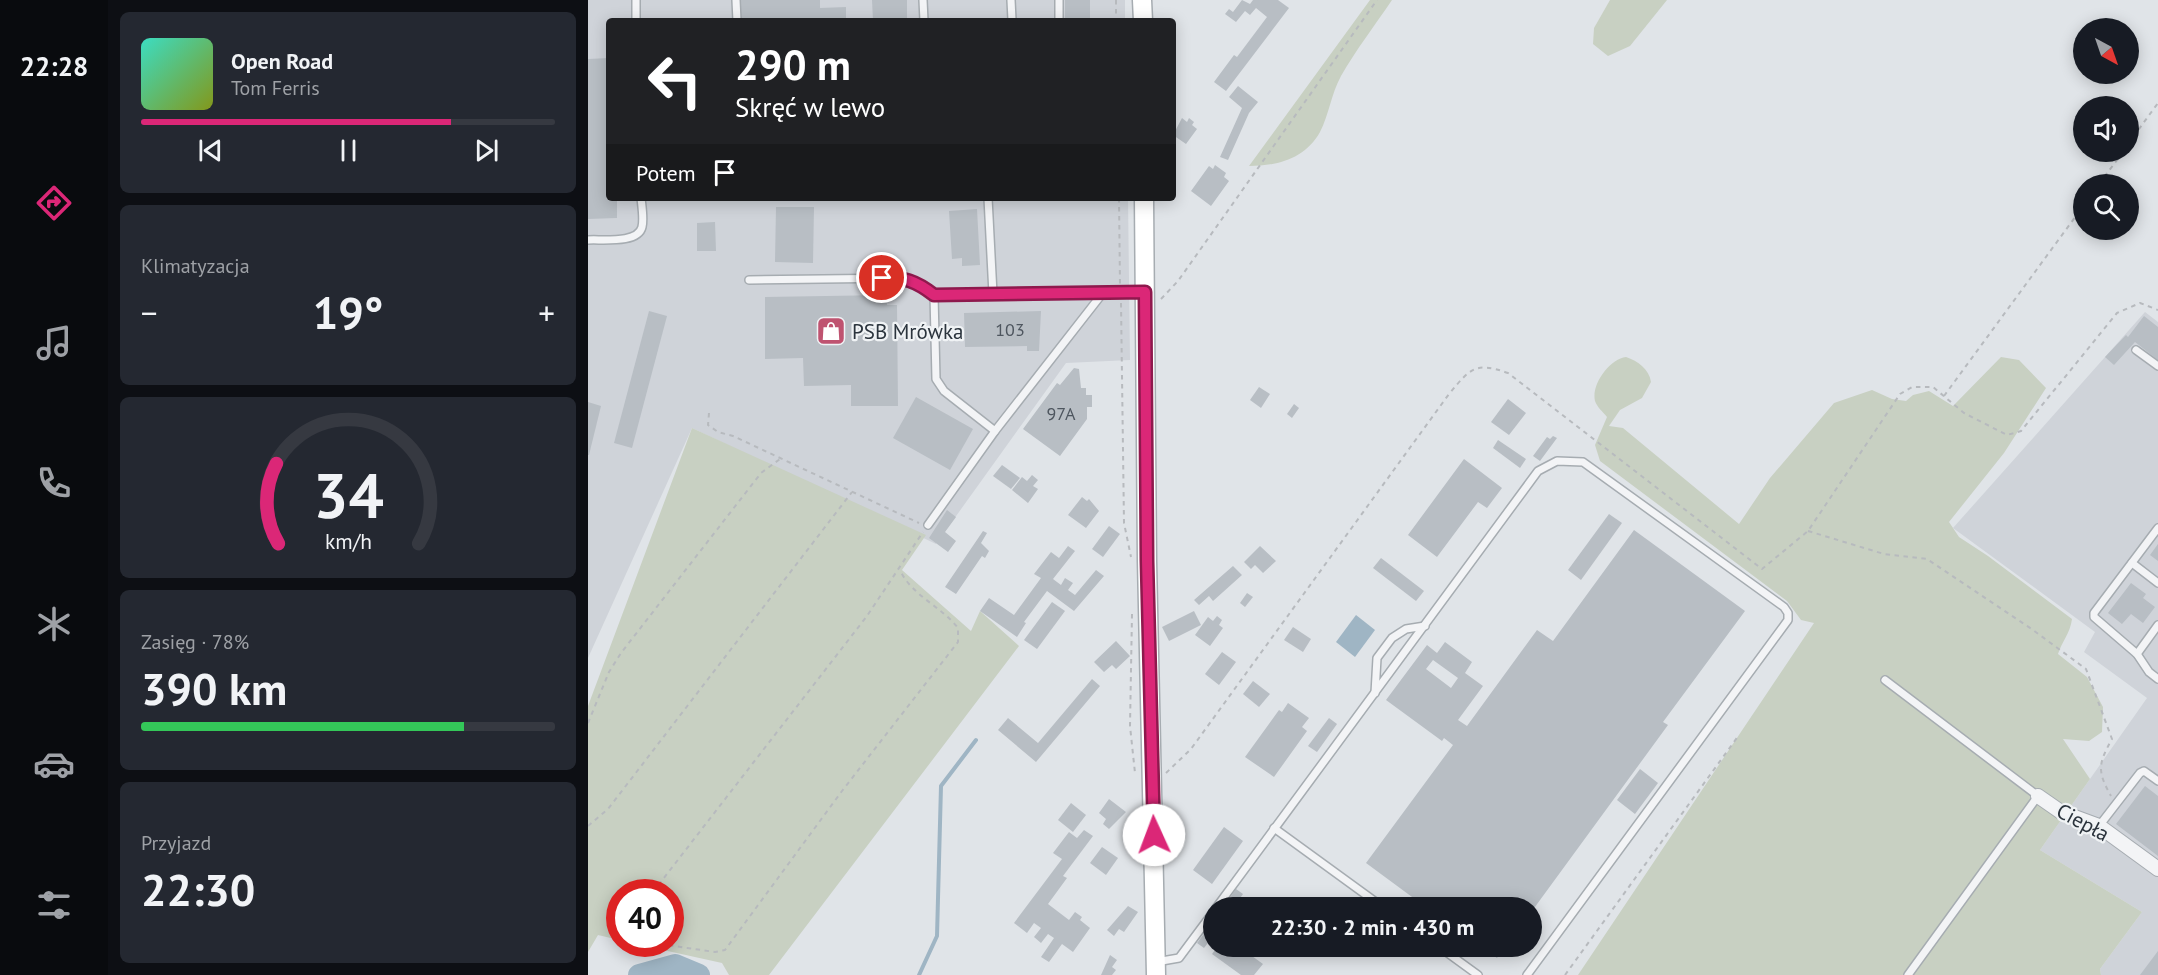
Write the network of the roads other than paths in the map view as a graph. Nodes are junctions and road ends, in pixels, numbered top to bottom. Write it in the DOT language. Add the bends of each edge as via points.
graph roads {
  1 [pos="636,0"];
  2 [pos="736,0"];
  3 [pos="923,0"];
  4 [pos="1011,0"];
  5 [pos="1059,0"];
  6 [pos="1142,0"];
  7 [pos="636,18"];
  8 [pos="737,18"];
  9 [pos="924,18"];
  10 [pos="1012,18"];
  11 [pos="1059,18"];
  12 [pos="1143,18"];
  13 [pos="641,201"];
  14 [pos="988,201"];
  15 [pos="1144,201"];
  16 [pos="588,240"];
  17 [pos="749,280"];
  18 [pos="993,294"];
  19 [pos="1102,294"];
  20 [pos="934,295"];
  21 [pos="1145,299"];
  22 [pos="2136,350"];
  23 [pos="2158,366"];
  24 [pos="995,431"];
  25 [pos="928,525"];
  26 [pos="2158,528"];
  27 [pos="2132,563"];
  28 [pos="2158,583"];
  29 [pos="2158,625"];
  30 [pos="1425,626"];
  31 [pos="2137,654"];
  32 [pos="2158,679"];
  33 [pos="1885,680"];
  34 [pos="1375,693"];
  35 [pos="2158,781"];
  36 [pos="2038,796"];
  37 [pos="2100,826"];
  38 [pos="1274,828"];
  39 [pos="2158,869"];
  40 [pos="1224,897"];
  41 [pos="1369,897"];
  42 [pos="1203,926"];
  43 [pos="1453,957"];
  44 [pos="1156,968"];
  45 [pos="1478,975"];
  46 [pos="1527,975"];
  47 [pos="1908,975"];
  1 -- 7 [label="lane"];
  2 -- 8 [label="lane"];
  3 -- 9 [label="lane"];
  4 -- 10 [label="lane"];
  5 -- 11 [label="lane"];
  6 -- 12 [label="street"];
  13 -- 16 [label="lane" via="639,233 628,238"];
  14 -- 18 [label="lane"];
  15 -- 21 [label="street"];
  17 -- 20 [label="lane" via="903,278"];
  18 -- 19 [label="lane"];
  18 -- 20 [label="lane"];
  19 -- 21 [label="lane" via="1120,293"];
  19 -- 24 [label="lane"];
  20 -- 24 [label="lane" via="936,379 944,392"];
  21 -- 44 [label="street" via="1144,779"];
  22 -- 23 [label="lane"];
  24 -- 25 [label="lane"];
  26 -- 27 [label="lane"];
  27 -- 28 [label="lane"];
  27 -- 31 [label="lane" via="2094,617"];
  29 -- 31 [label="lane"];
  30 -- 34 [label="lane"];
  30 -- 34 [label="lane" via="1406,629 1392,638 1377,658"];
  30 -- 46 [label="lane" via="1538,471 1546,464 1571,459 1583,462 1788,613 1786,624"];
  31 -- 32 [label="lane"];
  33 -- 36 [label="lane"];
  34 -- 38 [label="lane"];
  35 -- 37 [label="lane" via="2144,771"];
  36 -- 37 [label="street, Ciepła" via="2061,812"];
  36 -- 47 [label="lane"];
  37 -- 39 [label="street, Ciepła"];
  38 -- 40 [label="lane"];
  38 -- 41 [label="lane"];
  42 -- 44 [label="lane" via="1179,958"];
  43 -- 45 [label="lane"];
}
